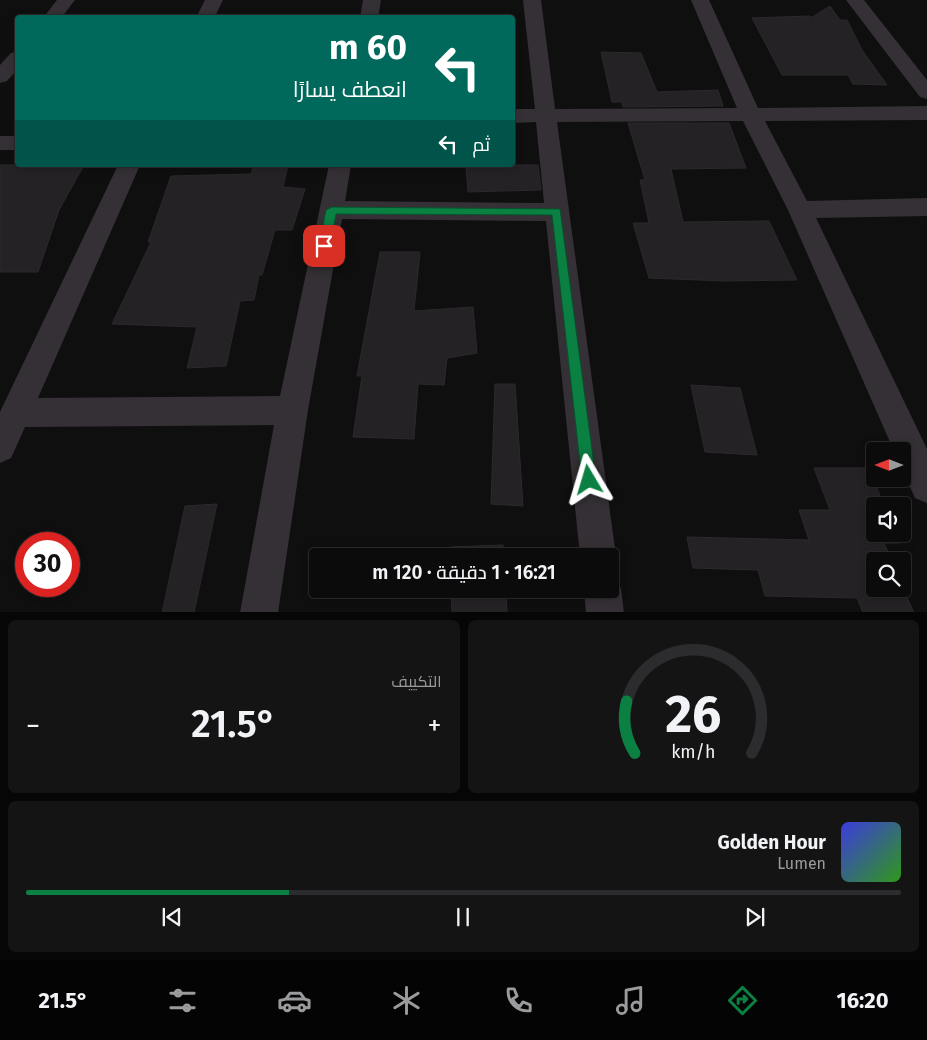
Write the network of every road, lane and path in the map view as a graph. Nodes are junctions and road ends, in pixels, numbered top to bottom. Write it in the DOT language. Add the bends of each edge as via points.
graph roads {
  1 [pos="66,0"];
  2 [pos="214,0"];
  3 [pos="372,0"];
  4 [pos="532,0"];
  5 [pos="700,0"];
  6 [pos="855,0"];
  7 [pos="54,15"];
  8 [pos="206,15"];
  9 [pos="370,15"];
  10 [pos="15,60"];
  11 [pos="0,77"];
  12 [pos="927,93"];
  13 [pos="927,113"];
  14 [pos="751,115"];
  15 [pos="515,116"];
  16 [pos="545,116"];
  17 [pos="0,143"];
  18 [pos="15,143"];
  19 [pos="128,167"];
  20 [pos="340,167"];
  21 [pos="927,207"];
  22 [pos="332,210"];
  23 [pos="800,210"];
  24 [pos="556,212"];
  25 [pos="292,410"];
  26 [pos="17,413"];
  27 [pos="0,447"];
  28 [pos="927,486"];
  29 [pos="597,548"];
  30 [pos="603,598"];
  31 [pos="259,612"];
  32 [pos="605,612"];
  1 -- 7 [label="street"];
  2 -- 8 [label="street"];
  3 -- 9 [label="street"];
  4 -- 16 [label="street"];
  5 -- 14 [label="street"];
  6 -- 12 [label="street"];
  10 -- 11 [label="street"];
  13 -- 14 [label="street"];
  14 -- 16 [label="street"];
  14 -- 23 [label="street"];
  15 -- 16 [label="street"];
  16 -- 24 [label="street"];
  17 -- 18 [label="street"];
  19 -- 26 [label="street"];
  20 -- 22 [label="street"];
  21 -- 23 [label="street"];
  22 -- 24 [label="street"];
  22 -- 25 [label="street"];
  23 -- 28 [label="street"];
  24 -- 29 [label="street"];
  25 -- 26 [label="street"];
  25 -- 31 [label="street"];
  26 -- 27 [label="street"];
  30 -- 32 [label="street"];
}
